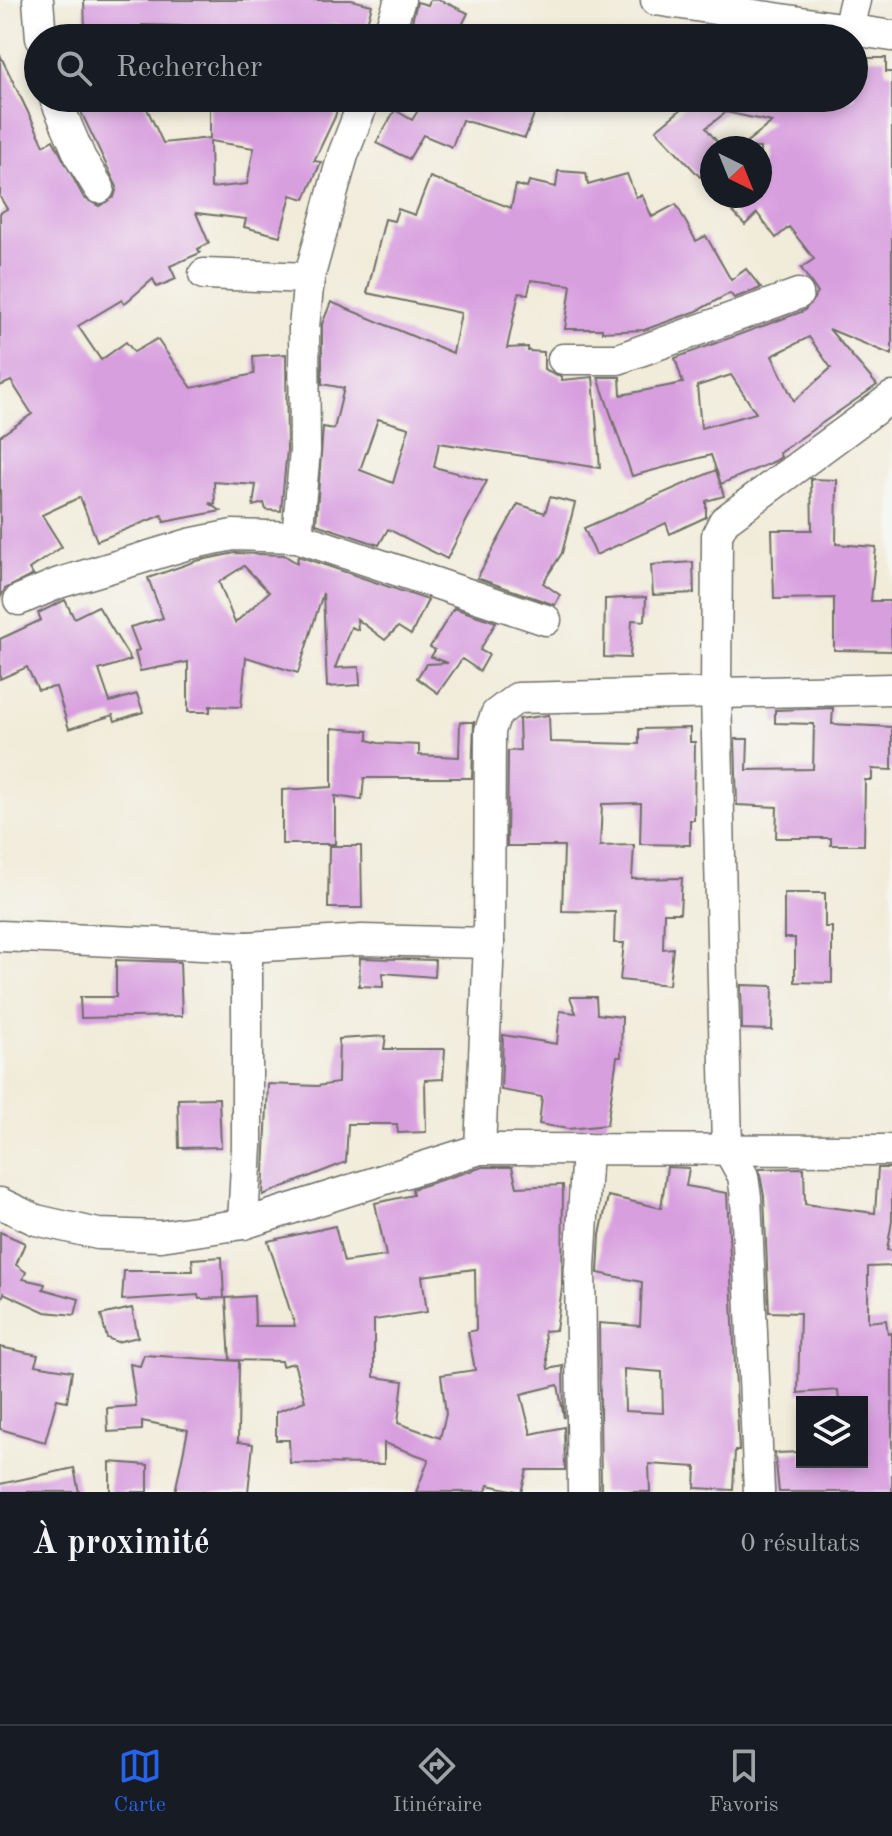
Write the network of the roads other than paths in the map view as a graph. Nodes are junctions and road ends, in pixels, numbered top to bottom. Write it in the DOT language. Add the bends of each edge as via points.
graph roads {
  1 [pos="38,0"];
  2 [pos="400,0"];
  3 [pos="656,0"];
  4 [pos="855,0"];
  5 [pos="40,24"];
  6 [pos="392,24"];
  7 [pos="799,24"];
  8 [pos="849,24"];
  9 [pos="868,34"];
  10 [pos="892,36"];
  11 [pos="61,112"];
  12 [pos="360,112"];
  13 [pos="99,188"];
  14 [pos="204,274"];
  15 [pos="309,278"];
  16 [pos="798,294"];
  17 [pos="563,359"];
  18 [pos="892,397"];
  19 [pos="297,537"];
  20 [pos="19,600"];
  21 [pos="546,620"];
  22 [pos="892,689"];
  23 [pos="716,694"];
  24 [pos="0,936"];
  25 [pos="489,943"];
  26 [pos="247,947"];
  27 [pos="727,1147"];
  28 [pos="480,1149"];
  29 [pos="587,1149"];
  30 [pos="892,1150"];
  31 [pos="0,1203"];
  32 [pos="243,1224"];
  33 [pos="583,1492"];
  34 [pos="759,1492"];
  1 -- 5 [label="street"];
  2 -- 6 [label="street"];
  3 -- 7 [label="street"];
  4 -- 8 [label="street"];
  9 -- 10 [label="street"];
  11 -- 13 [label="street"];
  12 -- 15 [label="street"];
  14 -- 15 [label="street"];
  15 -- 19 [label="street" via="305,451"];
  16 -- 17 [label="street" via="618,359"];
  18 -- 23 [label="street" via="724,521 715,554"];
  19 -- 20 [label="street" via="233,535 189,544"];
  19 -- 21 [label="street"];
  22 -- 23 [label="street"];
  23 -- 25 [label="street" via="517,698 496,714 490,731"];
  23 -- 27 [label="street"];
  24 -- 26 [label="street"];
  25 -- 26 [label="street" via="362,940"];
  25 -- 28 [label="street"];
  26 -- 32 [label="street"];
  27 -- 29 [label="street"];
  27 -- 30 [label="street"];
  27 -- 34 [label="street" via="743,1176 746,1197"];
  28 -- 29 [label="street"];
  28 -- 32 [label="street"];
  29 -- 33 [label="street" via="580,1267"];
  31 -- 32 [label="street" via="36,1220 98,1234 184,1234"];
}
